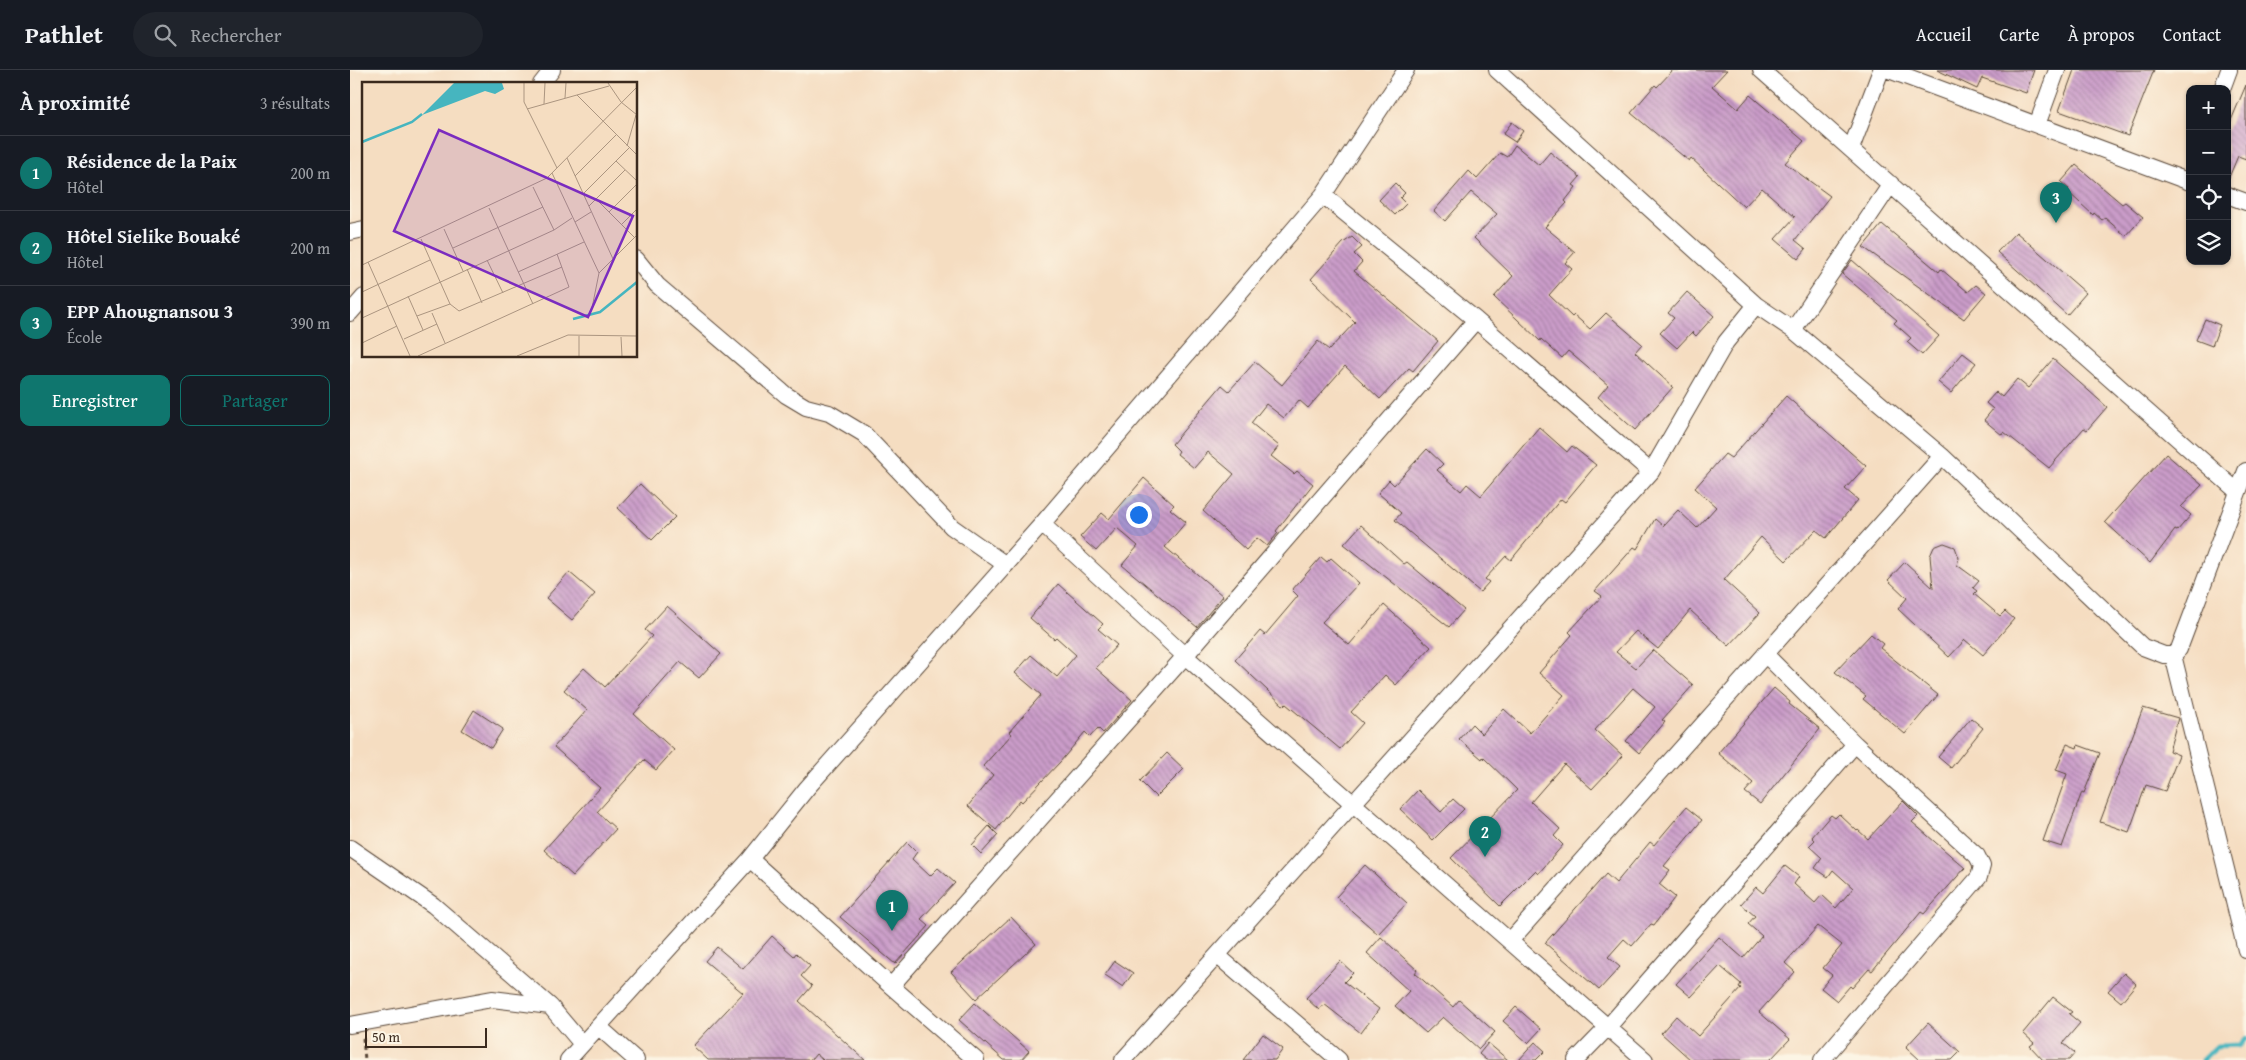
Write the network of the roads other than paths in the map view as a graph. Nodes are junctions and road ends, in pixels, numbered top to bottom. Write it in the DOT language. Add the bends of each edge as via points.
graph roads {
  1 [pos="552,70"];
  2 [pos="1406,70"];
  3 [pos="1497,70"];
  4 [pos="1881,70"];
  5 [pos="1889,70"];
  6 [pos="2057,70"];
  7 [pos="2229,70"];
  8 [pos="1763,71"];
  9 [pos="543,82"];
  10 [pos="2223,85"];
  11 [pos="2037,125"];
  12 [pos="1851,149"];
  13 [pos="2186,178"];
  14 [pos="1891,184"];
  15 [pos="1323,195"];
  16 [pos="2231,197"];
  17 [pos="2246,202"];
  18 [pos="638,261"];
  19 [pos="362,300"];
  20 [pos="1756,304"];
  21 [pos="350,314"];
  22 [pos="1476,320"];
  23 [pos="1793,330"];
  24 [pos="1942,456"];
  25 [pos="2246,471"];
  26 [pos="1651,472"];
  27 [pos="2238,492"];
  28 [pos="1042,524"];
  29 [pos="1006,565"];
  30 [pos="1765,654"];
  31 [pos="1185,656"];
  32 [pos="2173,656"];
  33 [pos="1855,744"];
  34 [pos="1355,803"];
  35 [pos="350,848"];
  36 [pos="750,859"];
  37 [pos="1510,941"];
  38 [pos="2246,950"];
  39 [pos="1218,956"];
  40 [pos="891,986"];
  41 [pos="550,1006"];
  42 [pos="356,1024"];
  43 [pos="599,1027"];
  44 [pos="1608,1027"];
  45 [pos="582,1044"];
  46 [pos="568,1060"];
  47 [pos="636,1060"];
  48 [pos="976,1060"];
  49 [pos="1123,1060"];
  50 [pos="1339,1060"];
  51 [pos="1576,1060"];
  52 [pos="1645,1060"];
  53 [pos="1822,1060"];
  1 -- 9 [label="street"];
  2 -- 15 [label="street"];
  3 -- 20 [label="street"];
  4 -- 12 [label="street"];
  5 -- 11 [label="street"];
  6 -- 11 [label="street"];
  7 -- 10 [label="street"];
  8 -- 12 [label="street"];
  11 -- 13 [label="street"];
  12 -- 14 [label="street"];
  14 -- 23 [label="street"];
  14 -- 27 [label="street"];
  15 -- 22 [label="street"];
  15 -- 28 [label="street"];
  16 -- 17 [label="street"];
  18 -- 29 [label="street" via="657,285 786,395 864,434 952,527"];
  19 -- 21 [label="street"];
  20 -- 23 [label="street"];
  20 -- 26 [label="street" via="1726,342"];
  22 -- 26 [label="street"];
  22 -- 31 [label="street"];
  23 -- 24 [label="street"];
  24 -- 30 [label="street"];
  24 -- 32 [label="street" via="2143,647"];
  25 -- 27 [label="street"];
  26 -- 34 [label="street"];
  27 -- 32 [label="street" via="2179,649"];
  28 -- 29 [label="street"];
  28 -- 31 [label="street"];
  29 -- 36 [label="street" via="807,788"];
  30 -- 33 [label="street"];
  30 -- 37 [label="street"];
  31 -- 34 [label="street"];
  31 -- 40 [label="street"];
  32 -- 38 [label="street"];
  33 -- 44 [label="street"];
  33 -- 53 [label="street" via="1977,856 1982,866 1979,877"];
  34 -- 37 [label="street"];
  34 -- 39 [label="street"];
  35 -- 41 [label="street" via="432,905"];
  36 -- 40 [label="street"];
  36 -- 43 [label="street"];
  37 -- 44 [label="street"];
  39 -- 49 [label="street"];
  39 -- 50 [label="street"];
  40 -- 48 [label="street"];
  41 -- 42 [label="street" via="492,999"];
  41 -- 45 [label="street"];
  43 -- 45 [label="street"];
  43 -- 47 [label="street"];
  44 -- 51 [label="street"];
  44 -- 52 [label="street"];
  45 -- 46 [label="street"];
}
